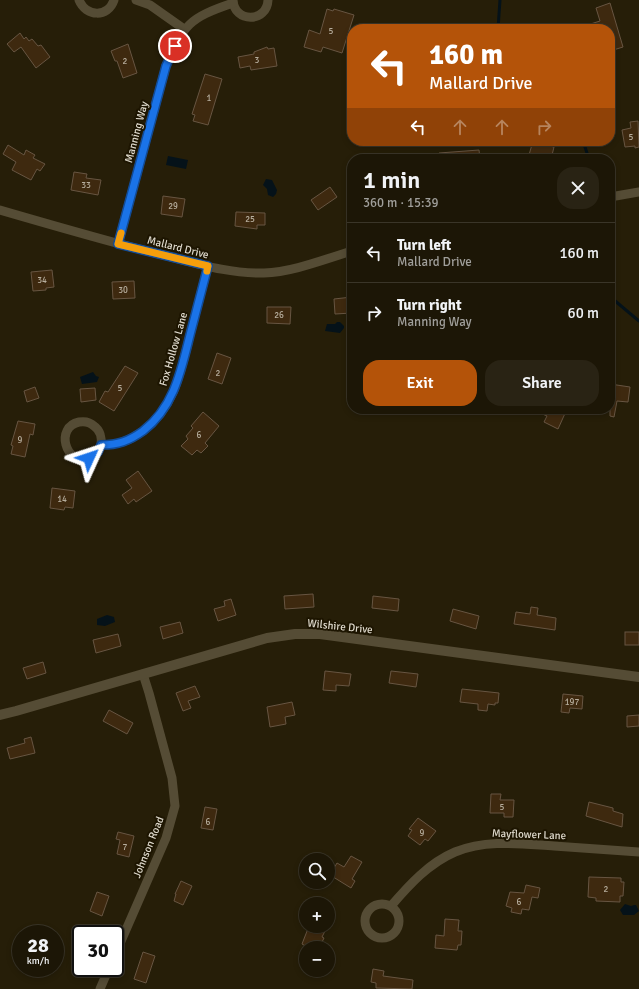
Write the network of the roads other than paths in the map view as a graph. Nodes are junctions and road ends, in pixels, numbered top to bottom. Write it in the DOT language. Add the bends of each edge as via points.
graph roads {
  1 [pos="79,0"];
  2 [pos="114,0"];
  3 [pos="136,0"];
  4 [pos="268,0"];
  5 [pos="233,2"];
  6 [pos="184,29"];
  7 [pos="639,192"];
  8 [pos="615,196"];
  9 [pos="0,210"];
  10 [pos="118,244"];
  11 [pos="347,252"];
  12 [pos="208,266"];
  13 [pos="101,445"];
  14 [pos="143,674"];
  15 [pos="639,677"];
  16 [pos="0,715"];
  17 [pos="639,852"];
  18 [pos="391,906"];
  19 [pos="124,934"];
  20 [pos="105,977"];
  21 [pos="100,989"];
  1 -- 2 [label="street" via="86,10 97,14 108,10"];
  3 -- 6 [label="street" via="150,5"];
  4 -- 5 [label="street, Manning Way" via="260,16 253,18 240,15"];
  5 -- 6 [label="street, Manning Way" via="201,16"];
  6 -- 10 [label="street, Manning Way" via="166,66"];
  7 -- 8 [label="street"];
  9 -- 10 [label="street, Mallard Drive"];
  10 -- 12 [label="street, Mallard Drive"];
  11 -- 12 [label="street, Mallard Drive" via="266,273 238,272"];
  12 -- 13 [label="street, Fox Hollow Lane" via="180,372 169,401 154,422 136,436 119,444"];
  13 -- 13 [label="street" via="98,452 92,456 78,458 67,449 65,435 74,424 88,423 99,431"];
  14 -- 15 [label="street, Wilshire Drive" via="267,638 320,634"];
  14 -- 16 [label="street, Wilshire Drive"];
  14 -- 19 [label="street, Johnson Road" via="172,778 175,806 166,838"];
  17 -- 18 [label="street, Mayflower Lane" via="509,843 480,844 454,853 428,869"];
  20 -- 21 [label="street"];
}
